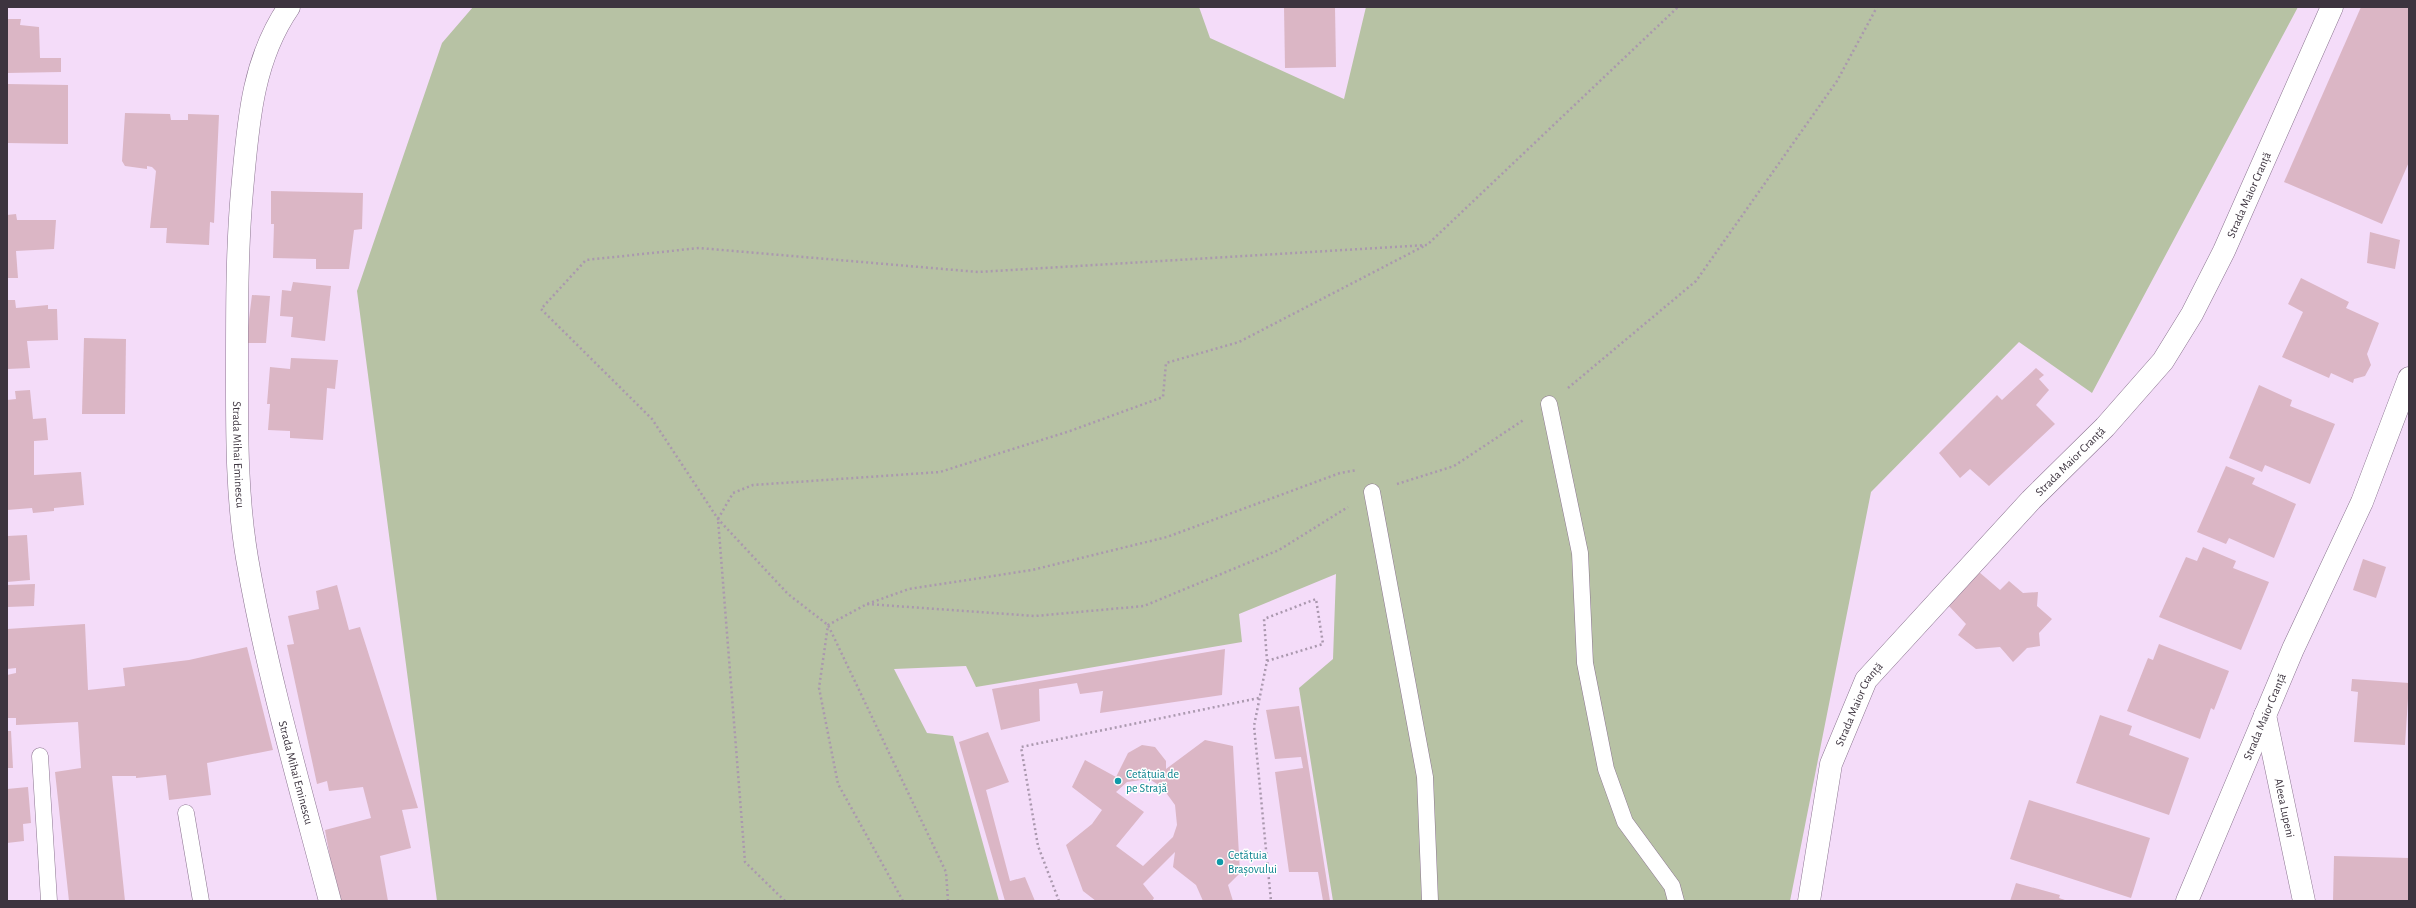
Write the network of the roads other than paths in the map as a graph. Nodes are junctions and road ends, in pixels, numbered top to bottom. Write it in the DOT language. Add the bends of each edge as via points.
graph roads {
  1 [pos="289,7"];
  2 [pos="2332,7"];
  3 [pos="2409,378"];
  4 [pos="1549,404"];
  5 [pos="1372,492"];
  6 [pos="2265,715"];
  7 [pos="40,756"];
  8 [pos="186,813"];
  9 [pos="49,901"];
  10 [pos="201,901"];
  11 [pos="330,901"];
  12 [pos="1430,901"];
  13 [pos="1676,901"];
  14 [pos="1809,901"];
  15 [pos="2187,901"];
  16 [pos="2304,901"];
  1 -- 11 [label="street, Strada Mihai Eminescu" via="279,21 260,64 250,106 238,238 236,437 246,556 269,671"];
  2 -- 14 [label="street, Strada Maior Cranță" via="2224,251 2192,314 2163,361 2105,427 2030,500 1866,680 1831,764"];
  3 -- 6 [label="street, Strada Maior Cranță" via="2362,502"];
  4 -- 13 [label="lane" via="1580,553 1585,663 1606,769 1625,822 1672,886"];
  5 -- 12 [label="lane" via="1425,777"];
  6 -- 15 [label="street, Strada Maior Cranță"];
  6 -- 16 [label="street, Aleea Lupeni"];
  7 -- 9 [label="lane"];
  8 -- 10 [label="lane"];
}
